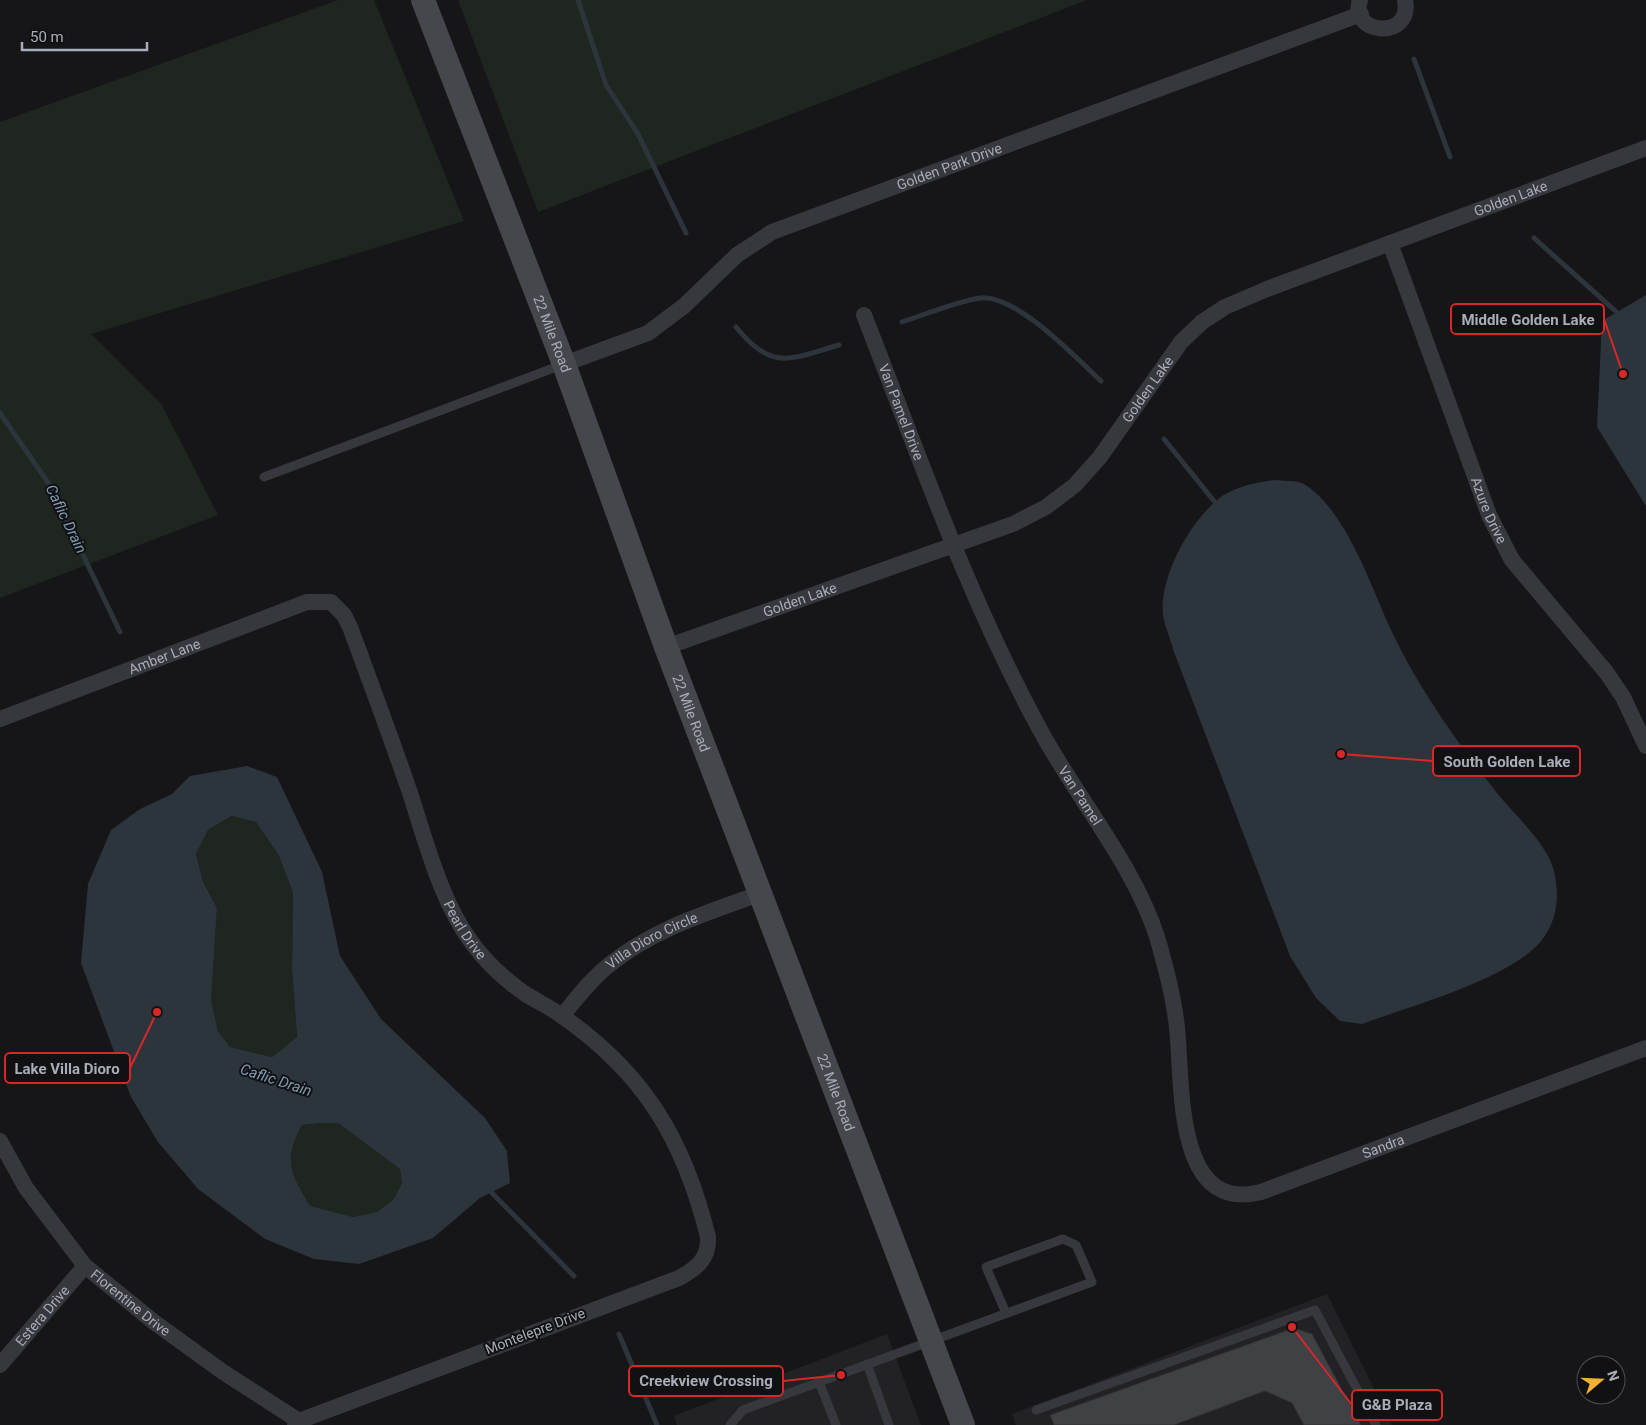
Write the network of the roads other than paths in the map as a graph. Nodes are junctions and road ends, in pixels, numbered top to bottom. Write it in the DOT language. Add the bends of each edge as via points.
graph roads {
  1 [pos="423,0"];
  2 [pos="1404,0"];
  3 [pos="1361,7"];
  4 [pos="1646,148"];
  5 [pos="1390,243"];
  6 [pos="864,315"];
  7 [pos="564,364"];
  8 [pos="264,477"];
  9 [pos="940,507"];
  10 [pos="954,545"];
  11 [pos="331,602"];
  12 [pos="666,647"];
  13 [pos="0,719"];
  14 [pos="1646,746"];
  15 [pos="759,894"];
  16 [pos="562,1016"];
  17 [pos="1646,1048"];
  18 [pos="1182,1094"];
  19 [pos="0,1141"];
  20 [pos="694,1190"];
  21 [pos="85,1266"];
  22 [pos="1006,1313"];
  23 [pos="931,1341"];
  24 [pos="867,1364"];
  25 [pos="0,1366"];
  26 [pos="820,1382"];
  27 [pos="1036,1410"];
  28 [pos="298,1424"];
  29 [pos="730,1425"];
  30 [pos="836,1425"];
  31 [pos="889,1425"];
  32 [pos="963,1425"];
  33 [pos="1376,1425"];
  1 -- 7 [label="street, 22 Mile Road"];
  2 -- 3 [label="street, Golden Park Drive" via="1404,16 1397,25 1382,30 1374,29 1362,19"];
  3 -- 7 [label="street, Golden Park Drive" via="772,232 737,255 684,306 648,333"];
  4 -- 5 [label="street, Golden Lake"];
  5 -- 10 [label="street, Golden Lake" via="1267,289 1225,307 1202,322 1181,342 1100,457 1075,485 1046,507 1013,524"];
  5 -- 14 [label="street, Azure Drive" via="1503,546 1606,672 1623,697"];
  6 -- 9 [label="street, Van Pamel Drive"];
  7 -- 8 [label="lane"];
  7 -- 12 [label="street, 22 Mile Road"];
  9 -- 10 [label="street, Van Pamel"];
  10 -- 12 [label="street, Golden Lake"];
  10 -- 18 [label="street, Van Pamel" via="981,613 1038,727 1146,908 1163,958 1175,1010"];
  11 -- 13 [label="street, Amber Lane" via="307,602"];
  11 -- 16 [label="street, Pearl Drive" via="350,627 430,854 462,928 500,974"];
  12 -- 15 [label="street, 22 Mile Road"];
  15 -- 16 [label="street, Villa Dioro Circle" via="683,922 628,951 588,985"];
  15 -- 23 [label="street, 22 Mile Road"];
  16 -- 20 [label="street, Pearl Drive" via="604,1049 642,1088 667,1125"];
  17 -- 18 [label="street, Sandra" via="1247,1196 1222,1192 1199,1168 1184,1127"];
  19 -- 21 [label="street, Florentine Drive" via="26,1188"];
  20 -- 28 [label="street, Montelepre Drive" via="709,1248 695,1269 679,1278"];
  21 -- 25 [label="street, Estera Drive"];
  21 -- 28 [label="street, Florentine Drive" via="154,1322"];
  22 -- 22 [label="lane" via="1092,1282 1076,1245 1062,1239 986,1266"];
  22 -- 23 [label="lane"];
  23 -- 24 [label="lane"];
  23 -- 32 [label="street, 22 Mile Road"];
  24 -- 26 [label="lane"];
  24 -- 31 [label="lane"];
  26 -- 29 [label="lane" via="743,1410"];
  26 -- 30 [label="lane"];
  27 -- 33 [label="lane" via="1315,1310"];
}
